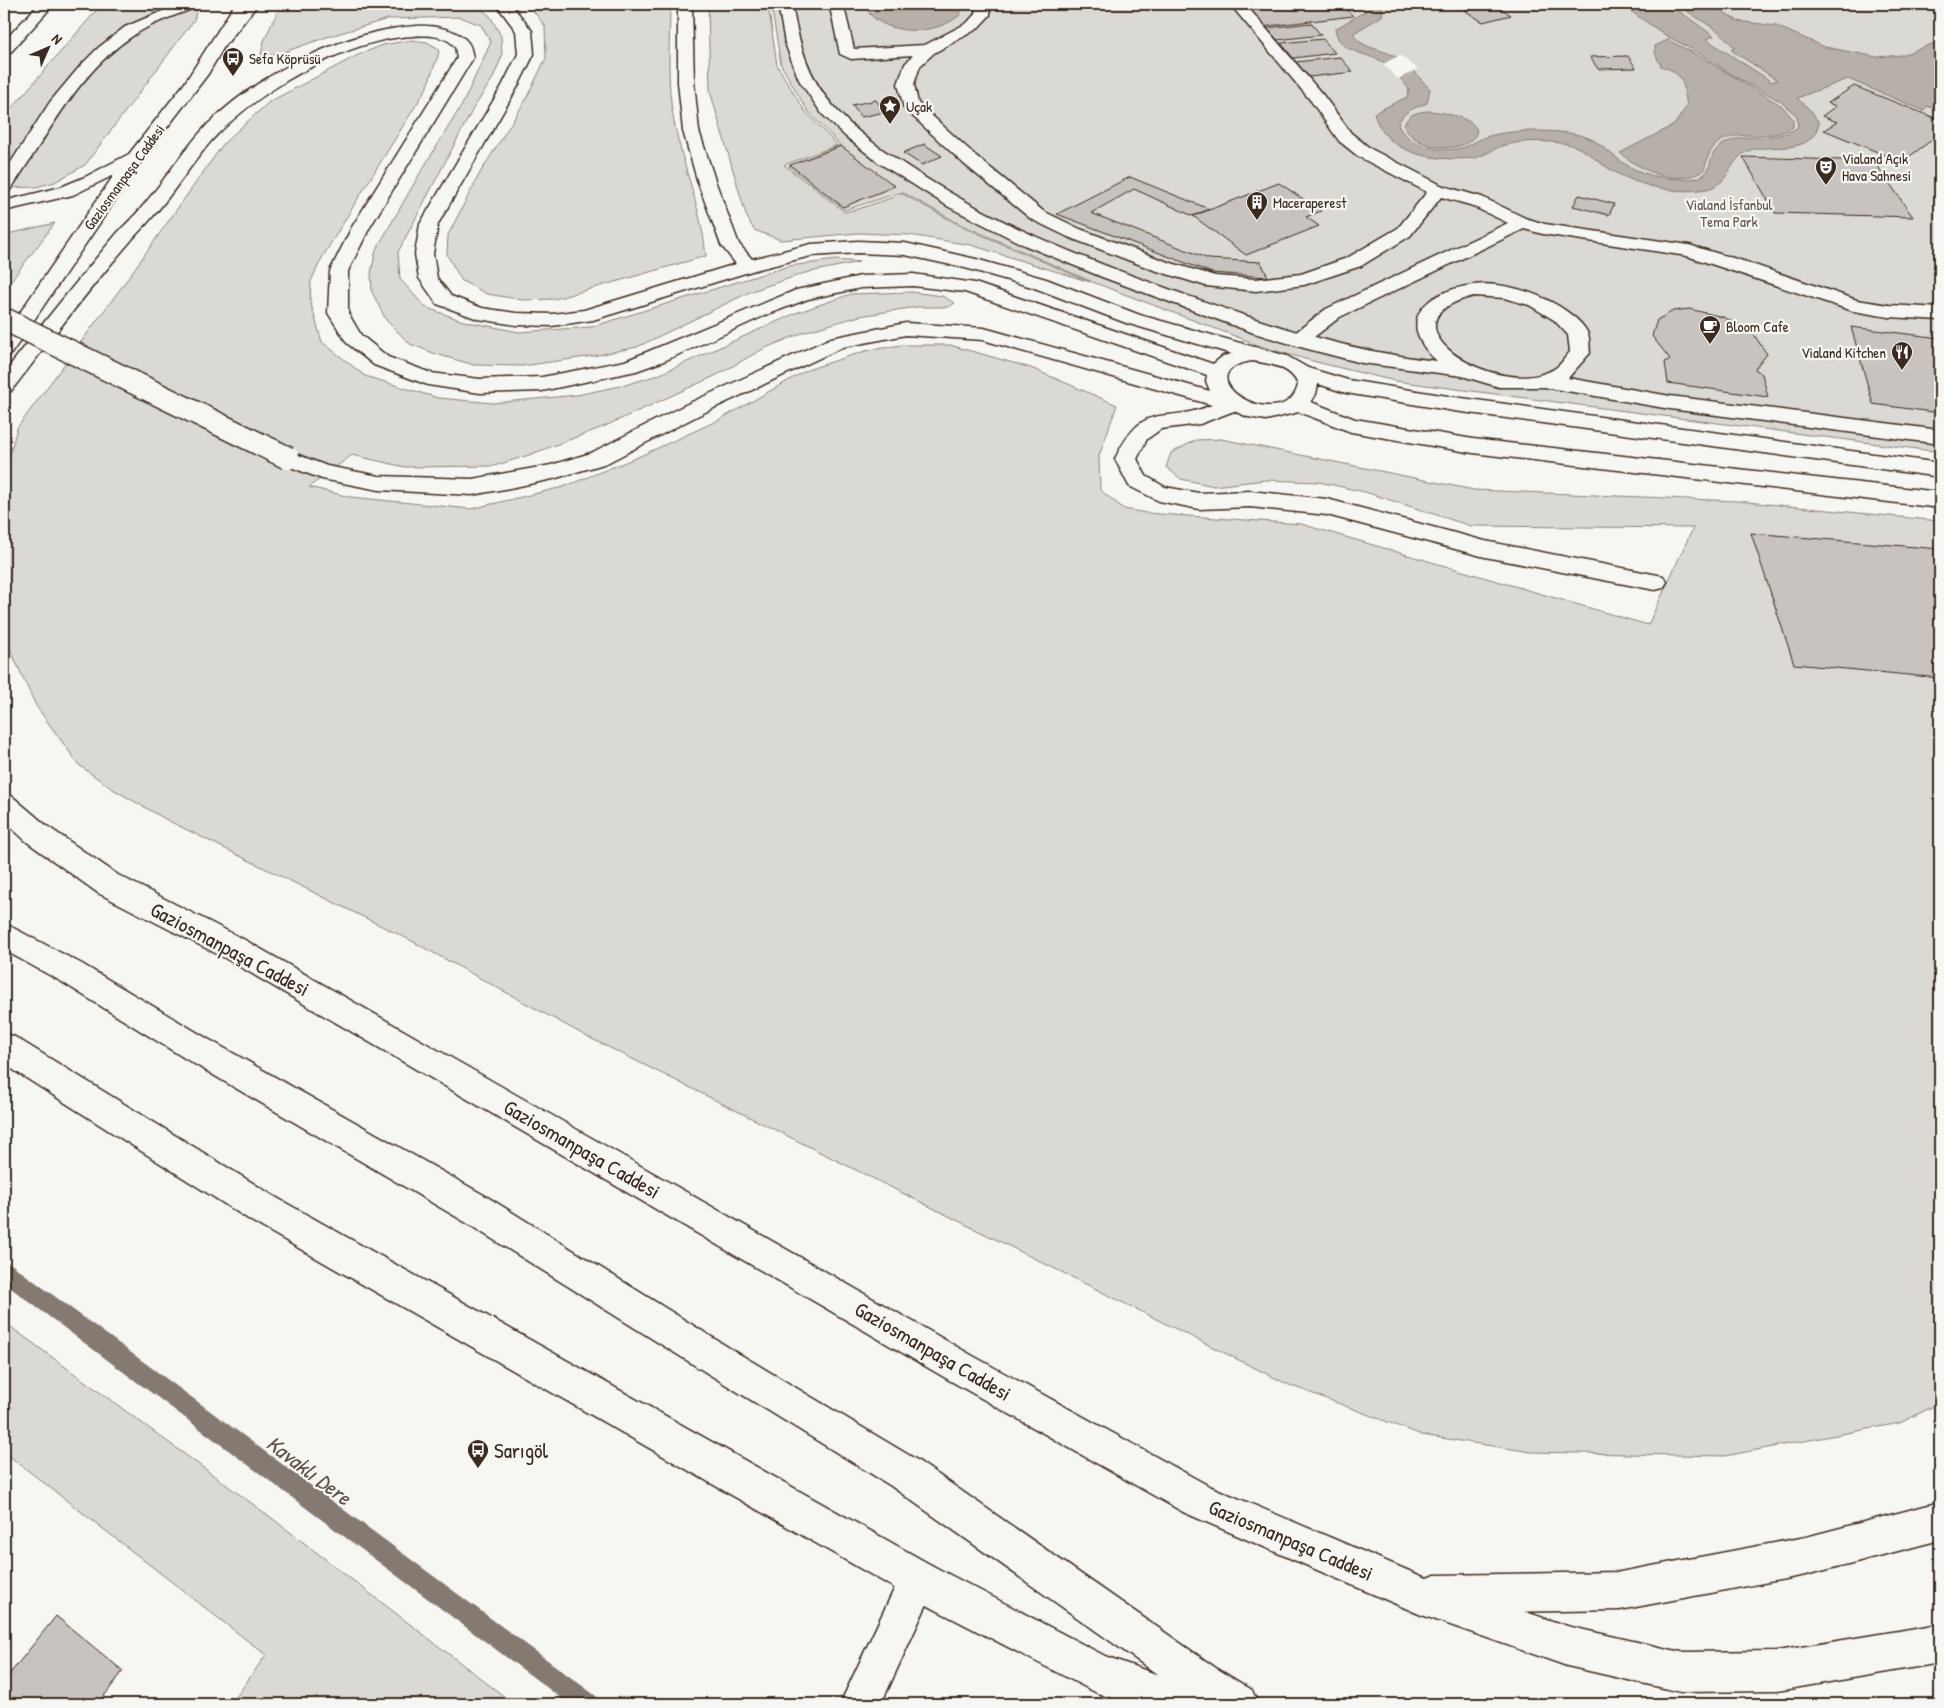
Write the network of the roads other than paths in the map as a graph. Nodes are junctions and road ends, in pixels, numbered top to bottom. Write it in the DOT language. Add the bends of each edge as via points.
graph roads {
  1 [pos="55,4"];
  2 [pos="192,4"];
  3 [pos="233,4"];
  4 [pos="242,4"];
  5 [pos="251,4"];
  6 [pos="503,4"];
  7 [pos="685,4"];
  8 [pos="785,4"];
  9 [pos="839,4"];
  10 [pos="982,4"];
  11 [pos="1237,4"];
  12 [pos="43,8"];
  13 [pos="222,40"];
  14 [pos="4,50"];
  15 [pos="928,50"];
  16 [pos="136,156"];
  17 [pos="4,186"];
  18 [pos="1437,190"];
  19 [pos="4,206"];
  20 [pos="1523,223"];
  21 [pos="1404,248"];
  22 [pos="1433,264"];
  23 [pos="748,266"];
  24 [pos="1940,314"];
  25 [pos="4,319"];
  26 [pos="1298,340"];
  27 [pos="4,350"];
  28 [pos="1258,355"];
  29 [pos="1280,359"];
  30 [pos="1465,370"];
  31 [pos="1217,372"];
  32 [pos="1300,372"];
  33 [pos="1542,380"];
  34 [pos="4,386"];
  35 [pos="1233,404"];
  36 [pos="1297,404"];
  37 [pos="1940,436"];
  38 [pos="1940,470"];
  39 [pos="1940,500"];
  40 [pos="1655,582"];
  41 [pos="4,805"];
  42 [pos="4,936"];
  43 [pos="4,1047"];
  44 [pos="1940,1521"];
  45 [pos="918,1580"];
  46 [pos="1419,1594"];
  47 [pos="1940,1644"];
  48 [pos="860,1704"];
  49 [pos="1187,1704"];
  50 [pos="1238,1704"];
  1 -- 12 [label="main road"];
  2 -- 17 [label="main road" via="158,16 123,36 81,74 52,111"];
  3 -- 13 [label="main road"];
  4 -- 13 [label="main road, Gaziosmanpaşa Caddesi"];
  5 -- 13 [label="main road"];
  6 -- 23 [label="main road" via="524,31 526,54 428,224 424,254 428,278 444,300 478,312 516,319 552,320 586,316"];
  7 -- 23 [label="main road" via="686,82 691,131 730,246"];
  8 -- 26 [label="main road" via="799,67 822,103 852,136 916,181 995,224 1086,266"];
  9 -- 15 [label="main road" via="846,51 852,54"];
  10 -- 15 [label="main road" via="982,15 972,26"];
  11 -- 18 [label="main road" via="1317,98 1345,138 1366,153"];
  12 -- 14 [label="main road"];
  13 -- 16 [label="main road, Gaziosmanpaşa Caddesi"];
  15 -- 21 [label="main road" via="913,64 906,84 910,105 1037,215 1074,233 1212,282 1256,286 1304,279"];
  16 -- 19 [label="main road" via="67,191"];
  16 -- 27 [label="main road, Gaziosmanpaşa Caddesi"];
  18 -- 20 [label="main road" via="1476,200"];
  18 -- 21 [label="main road" via="1404,232"];
  20 -- 22 [label="main road"];
  20 -- 24 [label="main road" via="1590,238 1689,251 1853,305"];
  21 -- 22 [label="main road"];
  22 -- 26 [label="main road" via="1391,287 1333,312"];
  23 -- 28 [label="main road" via="811,250 905,249 1039,283 1133,319"];
  25 -- 35 [label="main road, bridge" via="288,458 322,472 379,483 472,487 553,472 599,458 690,411 838,342 906,329 984,334"];
  26 -- 29 [label="main road"];
  26 -- 30 [label="main road" via="1387,361"];
  28 -- 29 [label="main road"];
  28 -- 31 [label="main road" via="1238,356"];
  29 -- 32 [label="main road"];
  30 -- 33 [label="main road" via="1489,379"];
  30 -- 33 [label="main road" via="1445,358 1431,344 1426,329 1427,315 1436,303 1453,295 1473,290 1496,290 1544,304 1564,316 1577,332 1581,347 1576,362 1563,373"];
  31 -- 34 [label="main road" via="968,287 913,280 861,282 803,294 629,367 542,384 480,386 428,379 381,361 354,339 338,312 339,271 361,227 465,58 462,45 450,36 429,30 367,38 329,53 251,96 226,116 185,160 150,209"];
  31 -- 35 [label="main road" via="1216,386 1222,396"];
  32 -- 36 [label="main road" via="1307,381 1308,390"];
  32 -- 38 [label="main road" via="1346,386 1454,404"];
  33 -- 37 [label="main road" via="1630,397"];
  35 -- 36 [label="main road" via="1264,413 1280,412"];
  35 -- 40 [label="main road" via="1201,416 1148,426 1134,440 1126,459 1137,480 1159,493 1199,501 1250,499 1327,507 1485,549"];
  36 -- 39 [label="main road" via="1351,425 1473,446"];
  41 -- 46 [label="main road, Gaziosmanpaşa Caddesi" via="37,834 108,884 244,954 961,1368 1196,1499"];
  42 -- 50 [label="main road" via="477,1210 904,1473"];
  43 -- 45 [label="main road" via="265,1210"];
  44 -- 46 [label="main road" via="1806,1556 1620,1591"];
  45 -- 48 [label="main road"];
  45 -- 49 [label="main road" via="1097,1673"];
  46 -- 47 [label="main road, Gaziosmanpaşa Caddesi" via="1567,1646 1681,1672 1777,1671"];
}
